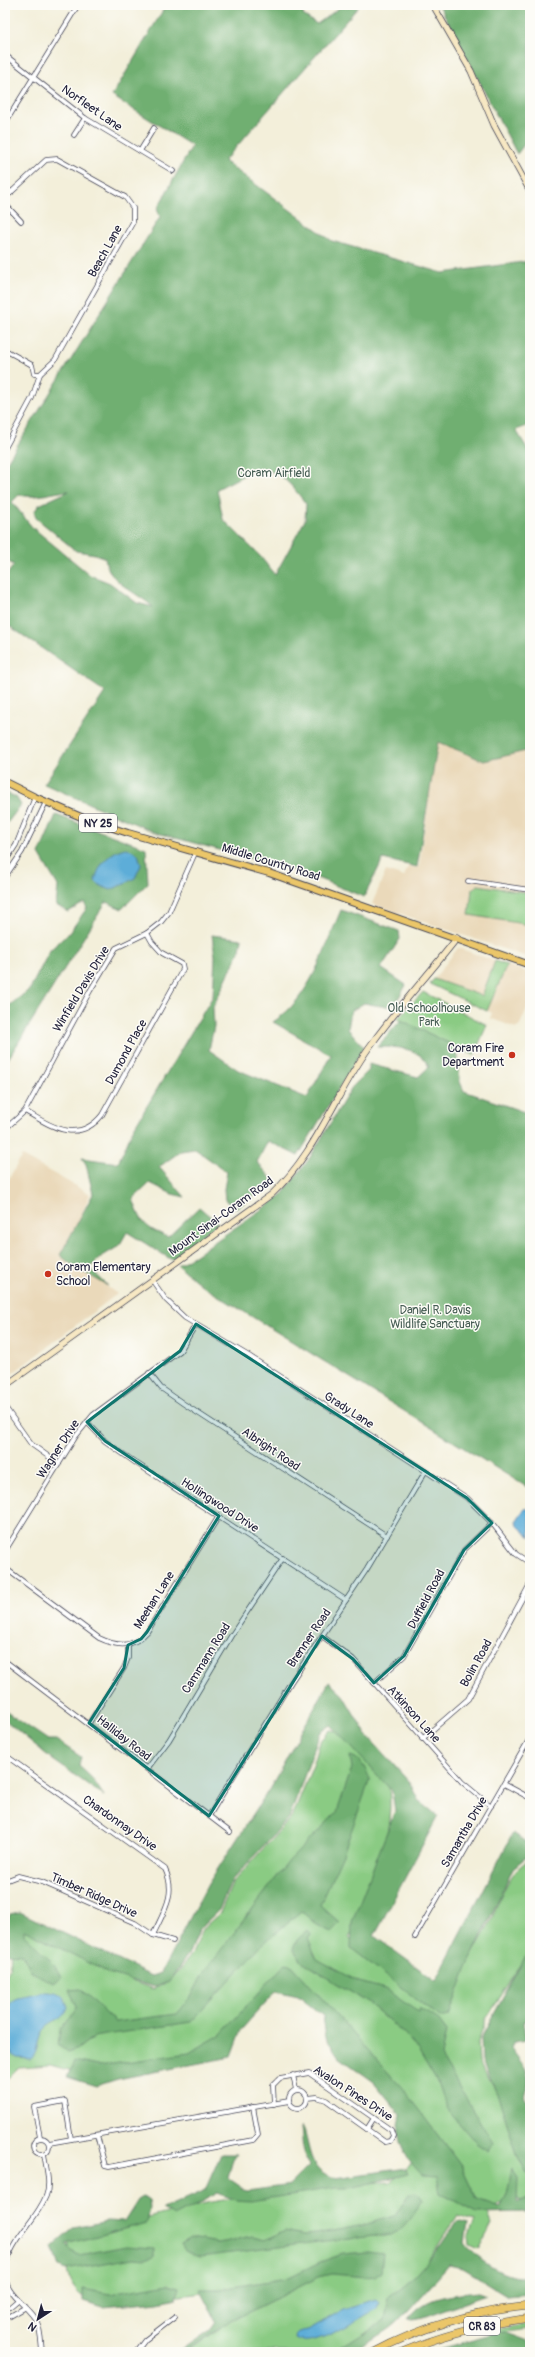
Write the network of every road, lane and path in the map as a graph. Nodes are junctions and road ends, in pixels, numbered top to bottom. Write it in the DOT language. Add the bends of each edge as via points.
graph roads {
  1 [pos="78,5"];
  2 [pos="433,5"];
  3 [pos="5,55"];
  4 [pos="35,77"];
  5 [pos="85,118"];
  6 [pos="7,120"];
  7 [pos="154,128"];
  8 [pos="74,135"];
  9 [pos="140,151"];
  10 [pos="173,171"];
  11 [pos="5,186"];
  12 [pos="530,191"];
  13 [pos="11,193"];
  14 [pos="5,198"];
  15 [pos="5,204"];
  16 [pos="21,220"];
  17 [pos="5,350"];
  18 [pos="40,374"];
  19 [pos="5,448"];
  20 [pos="5,782"];
  21 [pos="35,798"];
  22 [pos="46,802"];
  23 [pos="196,851"];
  24 [pos="5,862"];
  25 [pos="5,877"];
  26 [pos="468,881"];
  27 [pos="530,890"];
  28 [pos="147,933"];
  29 [pos="458,938"];
  30 [pos="530,965"];
  31 [pos="25,1111"];
  32 [pos="5,1129"];
  33 [pos="152,1280"];
  34 [pos="196,1324"];
  35 [pos="149,1373"];
  36 [pos="5,1386"];
  37 [pos="5,1407"];
  38 [pos="87,1422"];
  39 [pos="59,1464"];
  40 [pos="425,1472"];
  41 [pos="219,1516"];
  42 [pos="492,1523"];
  43 [pos="387,1536"];
  44 [pos="5,1551"];
  45 [pos="283,1558"];
  46 [pos="530,1563"];
  47 [pos="5,1568"];
  48 [pos="530,1584"];
  49 [pos="346,1600"];
  50 [pos="322,1636"];
  51 [pos="128,1645"];
  52 [pos="5,1661"];
  53 [pos="374,1683"];
  54 [pos="89,1723"];
  55 [pos="530,1738"];
  56 [pos="422,1739"];
  57 [pos="5,1755"];
  58 [pos="147,1769"];
  59 [pos="504,1784"];
  60 [pos="530,1798"];
  61 [pos="490,1806"];
  62 [pos="209,1816"];
  63 [pos="230,1832"];
  64 [pos="5,1881"];
  65 [pos="153,1935"];
  66 [pos="415,1937"];
  67 [pos="173,1941"];
  68 [pos="293,2075"];
  69 [pos="296,2090"];
  70 [pos="308,2098"];
  71 [pos="289,2101"];
  72 [pos="274,2104"];
  73 [pos="253,2107"];
  74 [pos="374,2118"];
  75 [pos="367,2129"];
  76 [pos="97,2135"];
  77 [pos="40,2138"];
  78 [pos="71,2139"];
  79 [pos="49,2143"];
  80 [pos="44,2154"];
  81 [pos="18,2300"];
  82 [pos="530,2306"];
  83 [pos="26,2307"];
  84 [pos="5,2310"];
  85 [pos="176,2317"];
  86 [pos="530,2318"];
  87 [pos="5,2319"];
  88 [pos="407,2337"];
  89 [pos="412,2348"];
  90 [pos="42,2352"];
  91 [pos="136,2352"];
  92 [pos="374,2352"];
  93 [pos="402,2352"];
  1 -- 4 [label="street"];
  2 -- 12 [label="main road" via="470,70 494,125"];
  3 -- 4 [label="street, Norfleet Lane"];
  4 -- 5 [label="street, Norfleet Lane"];
  4 -- 6 [label="street"];
  5 -- 8 [label="street"];
  5 -- 9 [label="street, Norfleet Lane"];
  7 -- 9 [label="street"];
  9 -- 10 [label="street, Norfleet Lane"];
  11 -- 13 [label="street"];
  13 -- 14 [label="street, Beach Lane"];
  13 -- 18 [label="street, Beach Lane" via="46,160 57,159 125,197 133,208 133,222 87,305 56,360"];
  15 -- 16 [label="street"];
  17 -- 18 [label="street" via="32,365 34,374"];
  18 -- 19 [label="street" via="32,398"];
  20 -- 21 [label="main road, Middle Country Road / NY 25"];
  21 -- 22 [label="main road, Middle Country Road / NY 25"];
  21 -- 24 [label="street" via="16,845"];
  22 -- 23 [label="main road, Middle Country Road / NY 25" via="128,833"];
  22 -- 25 [label="street" via="22,852"];
  23 -- 28 [label="street, Winfield Davis Drive" via="169,912"];
  23 -- 29 [label="main road, Middle Country Road / NY 25" via="317,888"];
  26 -- 27 [label="street"];
  28 -- 31 [label="street, Winfield Davis Drive" via="116,948"];
  28 -- 31 [label="street, Dumond Place" via="155,947 182,964 183,969 102,1115 91,1126 72,1131 52,1127"];
  29 -- 30 [label="main road, Middle Country Road / NY 25"];
  29 -- 33 [label="main road, Mount Sinai-Coram Road" via="373,1042 316,1140 288,1180"];
  31 -- 32 [label="street, Winfield Davis Drive"];
  33 -- 34 [label="street, Grady Lane" via="175,1310"];
  33 -- 36 [label="main road, Mount Sinai-Coram Road"];
  34 -- 35 [label="street, Wagner Drive" via="180,1351"];
  34 -- 40 [label="street, Grady Lane"];
  35 -- 38 [label="street, Wagner Drive" via="92,1415"];
  35 -- 43 [label="street, Albright Road" via="161,1388 174,1397"];
  37 -- 39 [label="street" via="31,1444"];
  38 -- 39 [label="street, Wagner Drive"];
  38 -- 41 [label="street, Hollingwood Drive" via="105,1441"];
  39 -- 44 [label="street, Wagner Drive"];
  40 -- 42 [label="street, Grady Lane" via="467,1498"];
  40 -- 43 [label="street, Brenner Road"];
  41 -- 45 [label="street, Hollingwood Drive"];
  41 -- 51 [label="street, Meehan Lane" via="147,1632 141,1639"];
  42 -- 46 [label="street, Grady Lane" via="516,1554"];
  42 -- 53 [label="street, Duffield Road" via="464,1550 404,1656"];
  43 -- 49 [label="street, Brenner Road"];
  45 -- 49 [label="street, Hollingwood Drive"];
  45 -- 58 [label="street, Cammann Road" via="231,1636 171,1736"];
  47 -- 51 [label="street" via="99,1638 112,1644"];
  48 -- 56 [label="street, Bolin Road" via="468,1699"];
  49 -- 50 [label="street, Brenner Road"];
  50 -- 53 [label="street, Atkinson Lane" via="353,1659"];
  50 -- 62 [label="street, Brenner Road"];
  51 -- 54 [label="street" via="128,1658 124,1668"];
  52 -- 54 [label="street, Halliday Road"];
  53 -- 56 [label="street, Atkinson Lane"];
  54 -- 58 [label="street, Halliday Road"];
  55 -- 59 [label="street, Samantha Drive"];
  56 -- 61 [label="street, Atkinson Lane" via="470,1790"];
  57 -- 65 [label="street, Chardonnay Drive" via="165,1869 171,1882 168,1901"];
  58 -- 62 [label="street, Halliday Road"];
  59 -- 60 [label="street"];
  59 -- 61 [label="street, Samantha Drive"];
  61 -- 66 [label="street, Samantha Drive"];
  62 -- 63 [label="street, Halliday Road"];
  64 -- 65 [label="street, Timber Ridge Drive" via="18,1876 42,1882 135,1924"];
  65 -- 67 [label="street, Timber Ridge Drive"];
  68 -- 69 [label="street, Avalon Pines Drive"];
  68 -- 72 [label="street, Avalon Pines Drive" via="280,2078 273,2085"];
  68 -- 74 [label="street, Avalon Pines Drive" via="309,2073"];
  69 -- 70 [label="street" via="305,2092"];
  69 -- 71 [label="street"];
  70 -- 71 [label="street" via="306,2105 299,2109 292,2106"];
  70 -- 75 [label="street, Avalon Pines Drive" via="326,2100"];
  71 -- 72 [label="street"];
  72 -- 73 [label="street"];
  73 -- 76 [label="street"];
  73 -- 76 [label="street" via="258,2134 253,2140 109,2167 104,2166"];
  74 -- 75 [label="street"];
  74 -- 75 [label="street, Avalon Pines Drive" via="391,2130 393,2136 390,2141 385,2142"];
  76 -- 78 [label="street"];
  77 -- 78 [label="street" via="34,2107 65,2101"];
  77 -- 79 [label="street"];
  77 -- 80 [label="street" via="35,2140 33,2148 38,2154"];
  78 -- 79 [label="street"];
  79 -- 80 [label="street" via="48,2151"];
  80 -- 81 [label="street" via="48,2179 46,2196 14,2243 5,2272 5,2281"];
  81 -- 83 [label="street"];
  81 -- 84 [label="street"];
  82 -- 88 [label="highway, CR 83" via="488,2312"];
  83 -- 87 [label="street"];
  83 -- 90 [label="street" via="37,2322"];
  85 -- 91 [label="street" via="145,2340"];
  86 -- 89 [label="highway, CR 83" via="473,2328"];
  88 -- 89 [label="highway"];
  88 -- 92 [label="highway, CR 83"];
  89 -- 93 [label="highway, CR 83"];
}
